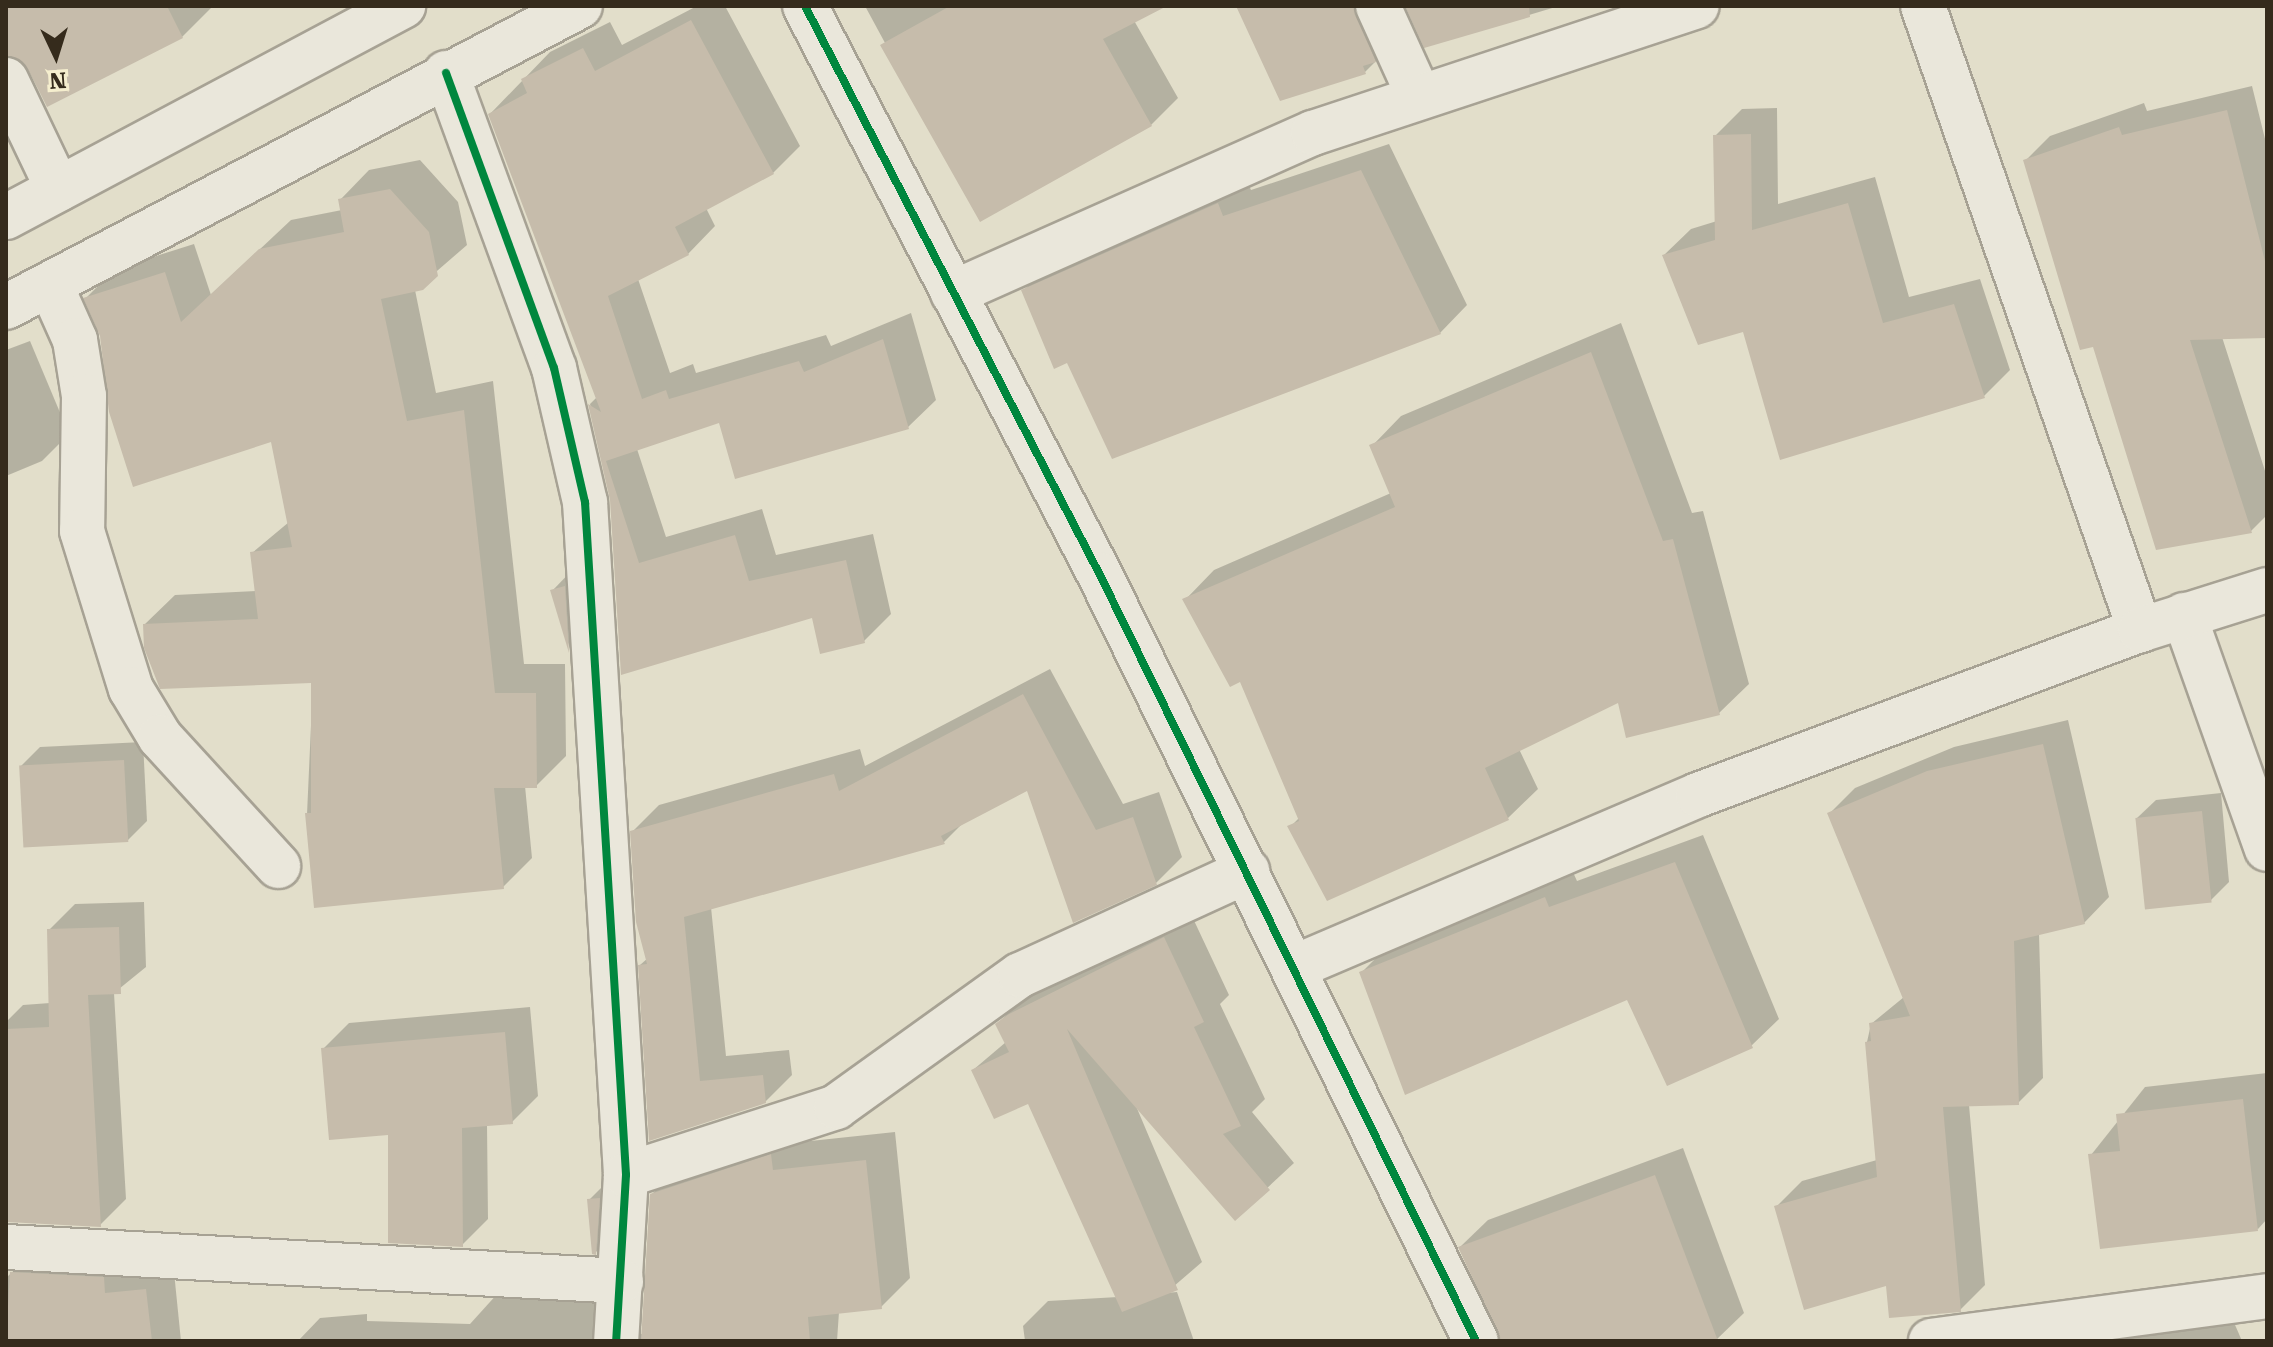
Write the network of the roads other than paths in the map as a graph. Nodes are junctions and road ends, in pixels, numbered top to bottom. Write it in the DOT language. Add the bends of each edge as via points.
graph roads {
  1 [pos="403,6"];
  2 [pos="580,6"];
  3 [pos="805,6"];
  4 [pos="1378,6"];
  5 [pos="1697,6"];
  6 [pos="1923,6"];
  7 [pos="446,73"];
  8 [pos="6,80"];
  9 [pos="1418,94"];
  10 [pos="58,189"];
  11 [pos="6,217"];
  12 [pos="50,284"];
  13 [pos="953,293"];
  14 [pos="6,307"];
  15 [pos="2267,590"];
  16 [pos="2184,615"];
  17 [pos="2140,630"];
  18 [pos="2267,849"];
  19 [pos="278,866"];
  20 [pos="1247,871"];
  21 [pos="1295,967"];
  22 [pos="626,1175"];
  23 [pos="6,1247"];
  24 [pos="621,1281"];
  25 [pos="2267,1296"];
  26 [pos="616,1341"];
  27 [pos="1476,1341"];
  28 [pos="1931,1341"];
  1 -- 10 [label="street"];
  2 -- 7 [label="street"];
  3 -- 13 [label="street"];
  4 -- 9 [label="street"];
  5 -- 9 [label="street"];
  6 -- 17 [label="street"];
  7 -- 12 [label="street"];
  7 -- 22 [label="street" via="554,368 585,502"];
  8 -- 10 [label="street"];
  9 -- 13 [label="street" via="1313,133"];
  10 -- 11 [label="street"];
  12 -- 14 [label="street"];
  12 -- 19 [label="street" via="75,340 84,396 82,531 131,689 160,737"];
  13 -- 20 [label="street"];
  15 -- 16 [label="street"];
  16 -- 17 [label="street"];
  16 -- 18 [label="street"];
  17 -- 21 [label="street" via="1698,795"];
  20 -- 21 [label="street"];
  20 -- 22 [label="street" via="1020,975 836,1107"];
  21 -- 27 [label="street"];
  22 -- 24 [label="street"];
  23 -- 24 [label="street"];
  24 -- 26 [label="street"];
  25 -- 28 [label="street"];
}
